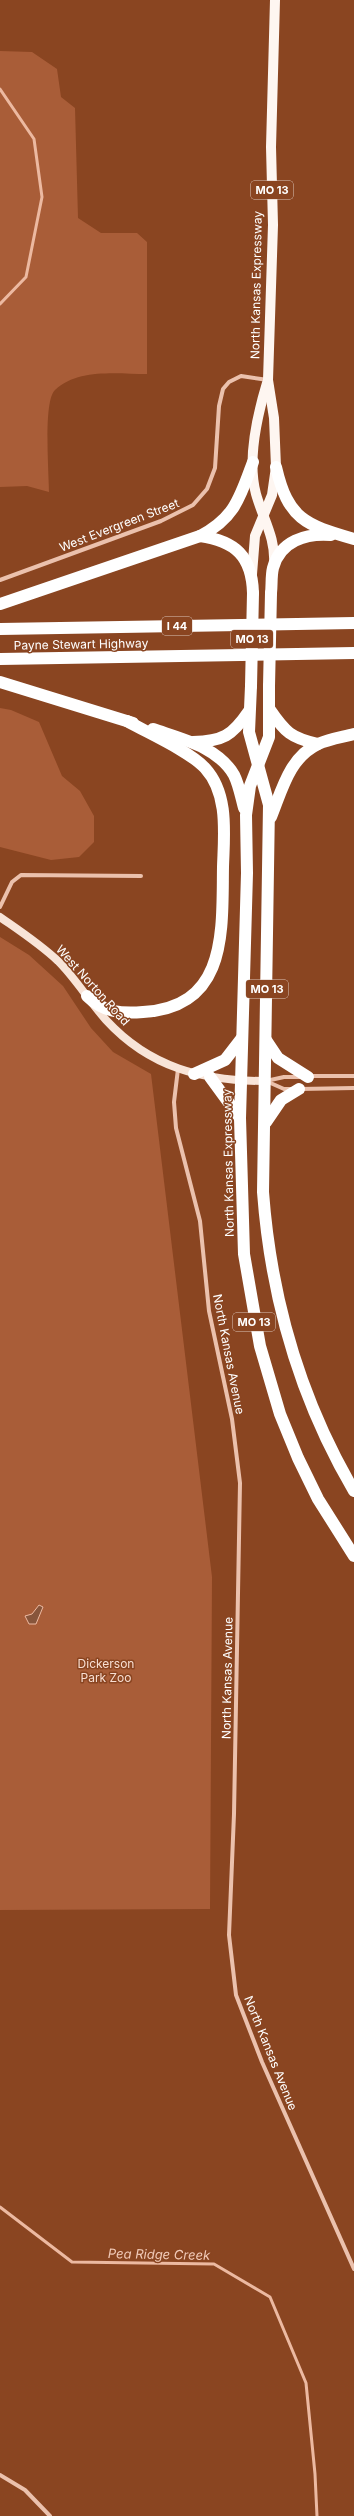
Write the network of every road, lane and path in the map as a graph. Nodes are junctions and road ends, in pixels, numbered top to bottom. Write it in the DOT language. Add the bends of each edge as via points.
graph roads {
  1 [pos="275,0"];
  2 [pos="268,380"];
  3 [pos="253,462"];
  4 [pos="276,467"];
  5 [pos="264,514"];
  6 [pos="200,536"];
  7 [pos="349,537"];
  8 [pos="274,567"];
  9 [pos="252,574"];
  10 [pos="0,580"];
  11 [pos="0,604"];
  12 [pos="354,623"];
  13 [pos="0,629"];
  14 [pos="354,653"];
  15 [pos="0,659"];
  16 [pos="0,682"];
  17 [pos="270,710"];
  18 [pos="248,711"];
  19 [pos="127,721"];
  20 [pos="354,734"];
  21 [pos="192,742"];
  22 [pos="318,744"];
  23 [pos="258,764"];
  24 [pos="246,815"];
  25 [pos="267,826"];
  26 [pos="141,876"];
  27 [pos="0,907"];
  28 [pos="0,916"];
  29 [pos="87,996"];
  30 [pos="242,1038"];
  31 [pos="266,1040"];
  32 [pos="178,1070"];
  33 [pos="194,1074"];
  34 [pos="308,1076"];
  35 [pos="354,1076"];
  36 [pos="210,1077"];
  37 [pos="241,1081"];
  38 [pos="265,1081"];
  39 [pos="354,1088"];
  40 [pos="299,1089"];
  41 [pos="240,1118"];
  42 [pos="264,1125"];
  43 [pos="354,1491"];
  44 [pos="354,1556"];
  45 [pos="354,2269"];
  46 [pos="0,2475"];
  47 [pos="50,2516"];
  1 -- 2 [label="main road, North Kansas Expressway / MO 13" via="271,147 273,225"];
  2 -- 3 [label="main road, North Kansas Expressway / MO 13" via="257,417"];
  2 -- 4 [label="main road, North Kansas Expressway / MO 13" via="274,418"];
  2 -- 10 [label="street, West Evergreen Street" via="241,376 232,379 223,389 219,406 215,468 207,489 193,505 161,521"];
  3 -- 5 [label="main road, North Kansas Expressway / MO 13" via="254,486"];
  3 -- 6 [label="highway" via="234,508 214,528"];
  4 -- 5 [label="main road, North Kansas Expressway / MO 13" via="272,495"];
  4 -- 7 [label="highway" via="284,496 294,512 314,524"];
  5 -- 8 [label="main road, North Kansas Expressway / MO 13" via="274,546"];
  5 -- 9 [label="main road, North Kansas Expressway / MO 13" via="253,547"];
  6 -- 9 [label="highway" via="225,541 235,548"];
  6 -- 11 [label="highway"];
  7 -- 8 [label="highway" via="320,534 299,538 285,549"];
  8 -- 17 [label="highway, North Kansas Expressway / MO 13, bridge" via="271,593"];
  9 -- 18 [label="highway, North Kansas Expressway / MO 13, bridge" via="251,686"];
  12 -- 13 [label="highway, Payne Stewart Highway / I 44"];
  14 -- 15 [label="highway, Payne Stewart Highway"];
  16 -- 19 [label="highway"];
  17 -- 22 [label="highway" via="288,734 299,740"];
  17 -- 23 [label="highway, North Kansas Expressway / MO 13" via="268,744"];
  18 -- 21 [label="highway" via="238,727 223,738"];
  18 -- 23 [label="highway, North Kansas Expressway / MO 13" via="250,740"];
  19 -- 21 [label="highway"];
  19 -- 29 [label="highway" via="192,757 205,768 218,790 224,826 220,949 217,960 202,985 189,998 174,1007 158,1011 116,1013 103,1008"];
  20 -- 22 [label="highway"];
  21 -- 24 [label="highway" via="216,755 228,767 237,782"];
  22 -- 25 [label="highway" via="291,768"];
  23 -- 24 [label="highway, North Kansas Expressway / MO 13" via="248,794"];
  23 -- 25 [label="highway, North Kansas Expressway / MO 13" via="267,793"];
  24 -- 30 [label="highway, North Kansas Expressway / MO 13" via="247,873"];
  25 -- 31 [label="highway, North Kansas Expressway / MO 13"];
  26 -- 27 [label="street" via="21,875 12,882"];
  28 -- 29 [label="main road, West Norton Road" via="47,951"];
  29 -- 32 [label="main road, West Norton Road" via="128,1041"];
  30 -- 33 [label="highway" via="225,1060"];
  30 -- 37 [label="highway, North Kansas Expressway / MO 13"];
  31 -- 34 [label="highway" via="278,1058"];
  31 -- 38 [label="highway, North Kansas Expressway / MO 13"];
  32 -- 33 [label="main road, West Norton Road"];
  32 -- 45 [label="street, North Kansas Avenue" via="174,1102 176,1128 200,1221 209,1311 236,1440 241,1505 229,1935 236,1995 262,2062"];
  33 -- 36 [label="main road, West Norton Road"];
  34 -- 35 [label="street, West Norton Road"];
  34 -- 38 [label="street, West Norton Road"];
  36 -- 37 [label="main road, West Norton Road"];
  36 -- 41 [label="highway"];
  37 -- 38 [label="main road, West Norton Road"];
  37 -- 41 [label="highway, North Kansas Expressway / MO 13"];
  38 -- 40 [label="street, West Norton Road" via="284,1089"];
  38 -- 42 [label="highway, North Kansas Expressway / MO 13"];
  39 -- 40 [label="street, West Norton Road"];
  40 -- 42 [label="highway" via="281,1100"];
  41 -- 44 [label="highway, North Kansas Expressway / MO 13" via="244,1254 260,1346 275,1399 298,1458 318,1499"];
  42 -- 43 [label="highway, North Kansas Expressway / MO 13" via="265,1226 281,1314 296,1367 314,1412"];
  46 -- 47 [label="street" via="25,2490"];
}
